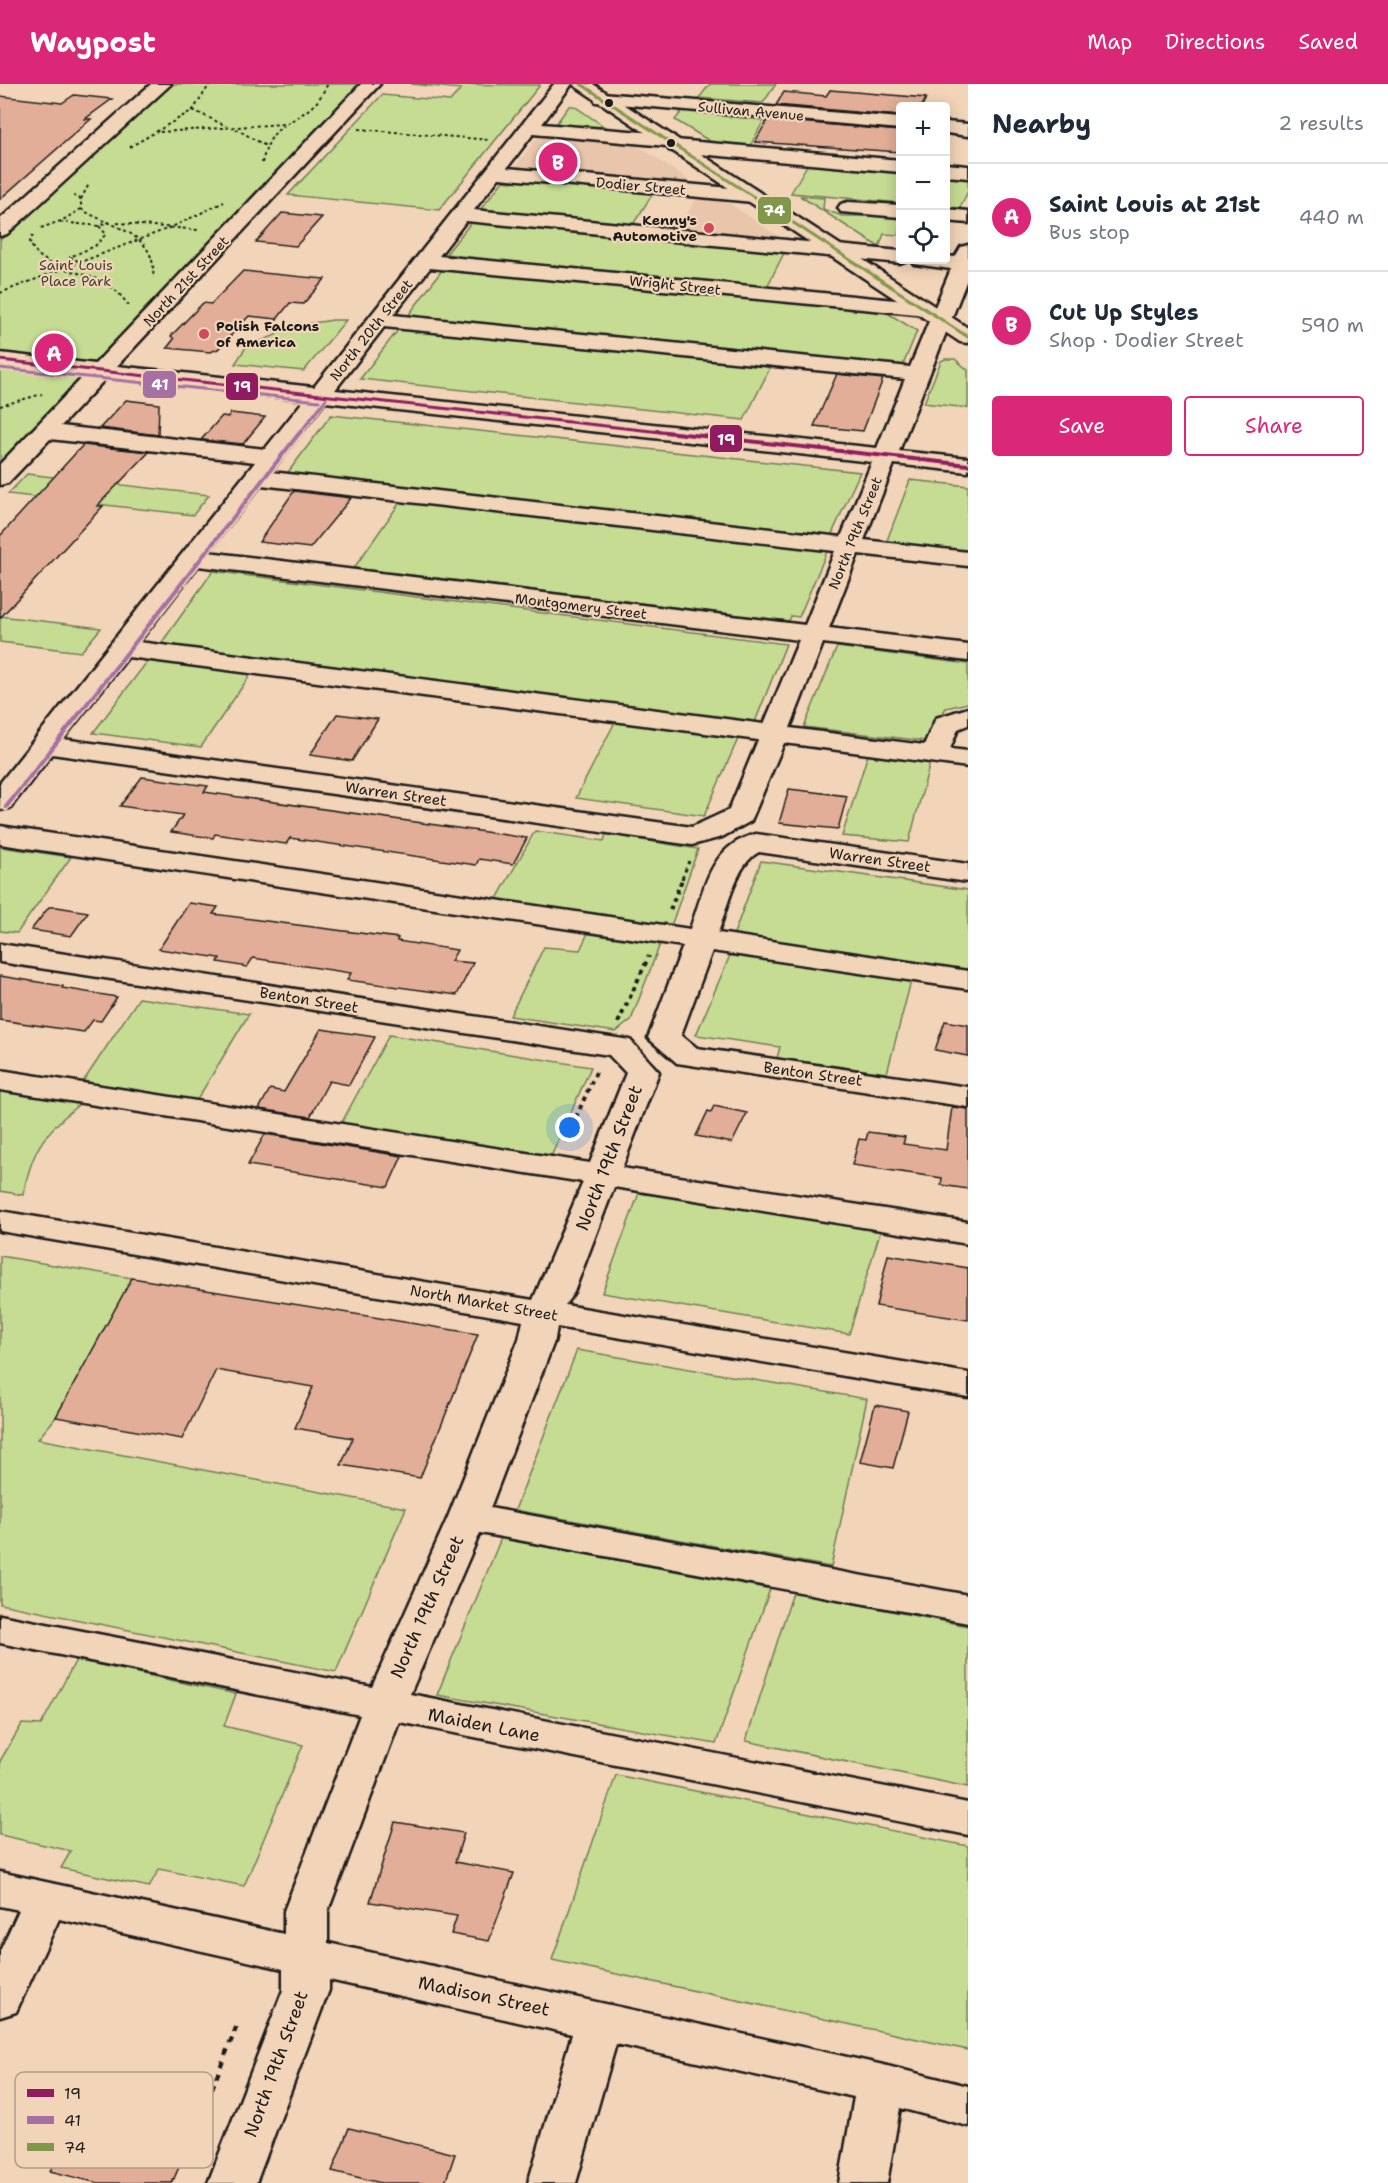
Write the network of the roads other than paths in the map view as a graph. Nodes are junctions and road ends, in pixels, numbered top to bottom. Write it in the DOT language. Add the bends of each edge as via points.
graph roads {
  1 [pos="162,84"];
  2 [pos="371,84"];
  3 [pos="563,84"];
  4 [pos="581,84"];
  5 [pos="602,98"];
  6 [pos="896,124"];
  7 [pos="529,128"];
  8 [pos="950,128"];
  9 [pos="968,130"];
  10 [pos="672,143"];
  11 [pos="896,166"];
  12 [pos="950,170"];
  13 [pos="494,172"];
  14 [pos="968,172"];
  15 [pos="753,196"];
  16 [pos="848,208"];
  17 [pos="896,211"];
  18 [pos="461,215"];
  19 [pos="950,215"];
  20 [pos="968,217"];
  21 [pos="0,230"];
  22 [pos="837,251"];
  23 [pos="896,258"];
  24 [pos="950,259"];
  25 [pos="966,259"];
  26 [pos="424,261"];
  27 [pos="933,314"];
  28 [pos="379,320"];
  29 [pos="968,337"];
  30 [pos="0,360"];
  31 [pos="101,371"];
  32 [pos="918,375"];
  33 [pos="320,394"];
  34 [pos="44,431"];
  35 [pos="886,456"];
  36 [pos="273,457"];
  37 [pos="968,465"];
  38 [pos="257,477"];
  39 [pos="0,478"];
  40 [pos="850,545"];
  41 [pos="193,558"];
  42 [pos="968,559"];
  43 [pos="814,634"];
  44 [pos="122,648"];
  45 [pos="968,653"];
  46 [pos="968,716"];
  47 [pos="774,733"];
  48 [pos="46,744"];
  49 [pos="934,754"];
  50 [pos="965,759"];
  51 [pos="0,802"];
  52 [pos="741,815"];
  53 [pos="0,835"];
  54 [pos="968,873"];
  55 [pos="701,940"];
  56 [pos="0,953"];
  57 [pos="968,980"];
  58 [pos="612,1045"];
  59 [pos="0,1080"];
  60 [pos="968,1097"];
  61 [pos="602,1176"];
  62 [pos="0,1221"];
  63 [pos="968,1233"];
  64 [pos="542,1313"];
  65 [pos="968,1385"];
  66 [pos="467,1517"];
  67 [pos="968,1609"];
  68 [pos="0,1629"];
  69 [pos="384,1706"];
  70 [pos="968,1819"];
  71 [pos="0,1890"];
  72 [pos="46,1899"];
  73 [pos="306,1957"];
  74 [pos="0,1999"];
  75 [pos="599,2021"];
  76 [pos="879,2083"];
  77 [pos="968,2106"];
  78 [pos="232,2183"];
  79 [pos="552,2183"];
  80 [pos="863,2183"];
  1 -- 21 [label="street"];
  2 -- 31 [label="street, North 21st Street"];
  3 -- 7 [label="street, North 20th Street"];
  4 -- 5 [label="street"];
  5 -- 6 [label="street, Sullivan Avenue"];
  5 -- 10 [label="street"];
  7 -- 10 [label="street"];
  7 -- 13 [label="street, North 20th Street"];
  8 -- 9 [label="street"];
  10 -- 11 [label="street"];
  10 -- 15 [label="street"];
  12 -- 14 [label="street"];
  13 -- 15 [label="street, Dodier Street"];
  13 -- 18 [label="street, North 20th Street"];
  15 -- 22 [label="street"];
  16 -- 17 [label="street"];
  18 -- 22 [label="street"];
  18 -- 26 [label="street, North 20th Street"];
  19 -- 20 [label="street"];
  22 -- 23 [label="street"];
  22 -- 27 [label="street"];
  24 -- 25 [label="street"];
  25 -- 27 [label="street, North 19th Street"];
  26 -- 27 [label="street, Wright Street"];
  26 -- 28 [label="street, North 20th Street"];
  27 -- 29 [label="street"];
  27 -- 32 [label="street, North 19th Street"];
  28 -- 32 [label="street"];
  28 -- 33 [label="street, North 20th Street"];
  30 -- 31 [label="street"];
  31 -- 33 [label="street"];
  31 -- 34 [label="street, North 21st Street"];
  32 -- 35 [label="street, North 19th Street"];
  33 -- 35 [label="street"];
  33 -- 36 [label="street, North 20th Street"];
  34 -- 36 [label="street"];
  34 -- 39 [label="street, North 21st Street"];
  35 -- 37 [label="street"];
  35 -- 40 [label="street, North 19th Street"];
  36 -- 38 [label="street, North 20th Street"];
  38 -- 40 [label="street"];
  38 -- 41 [label="street, North 20th Street"];
  40 -- 42 [label="street"];
  40 -- 43 [label="street, North 19th Street"];
  41 -- 43 [label="street, Montgomery Street"];
  41 -- 44 [label="street, North 20th Street"];
  43 -- 45 [label="street, Montgomery Street"];
  43 -- 47 [label="street, North 19th Street"];
  44 -- 47 [label="street"];
  44 -- 48 [label="street, North 20th Street"];
  46 -- 49 [label="street" via="946,724"];
  47 -- 49 [label="street"];
  47 -- 52 [label="street, North 19th Street"];
  48 -- 51 [label="street, North 20th Street"];
  48 -- 52 [label="street, Warren Street" via="692,837 708,834"];
  49 -- 50 [label="street"];
  53 -- 55 [label="street"];
  54 -- 55 [label="street, Warren Street" via="756,843 732,856"];
  55 -- 57 [label="street"];
  55 -- 60 [label="street, Benton Street" via="664,1038 688,1056"];
  56 -- 58 [label="street, Benton Street"];
  58 -- 61 [label="street, North 19th Street" via="642,1072"];
  59 -- 61 [label="street"];
  61 -- 63 [label="street"];
  61 -- 64 [label="street, North 19th Street" via="556,1292"];
  62 -- 64 [label="street, North Market Street"];
  64 -- 65 [label="street, North Market Street"];
  64 -- 66 [label="street, North 19th Street" via="537,1339"];
  66 -- 67 [label="street"];
  66 -- 69 [label="street, North 19th Street"];
  68 -- 69 [label="street, Maiden Lane"];
  69 -- 70 [label="street, Maiden Lane"];
  69 -- 73 [label="street, North 19th Street" via="306,1911"];
  71 -- 72 [label="street, Madison Street"];
  72 -- 73 [label="street, Madison Street"];
  72 -- 74 [label="street"];
  73 -- 75 [label="street, Madison Street"];
  73 -- 78 [label="street, North 19th Street" via="304,1995"];
  75 -- 76 [label="street, Madison Street"];
  75 -- 79 [label="street"];
  76 -- 77 [label="street, Madison Street"];
  76 -- 80 [label="street"];
}
